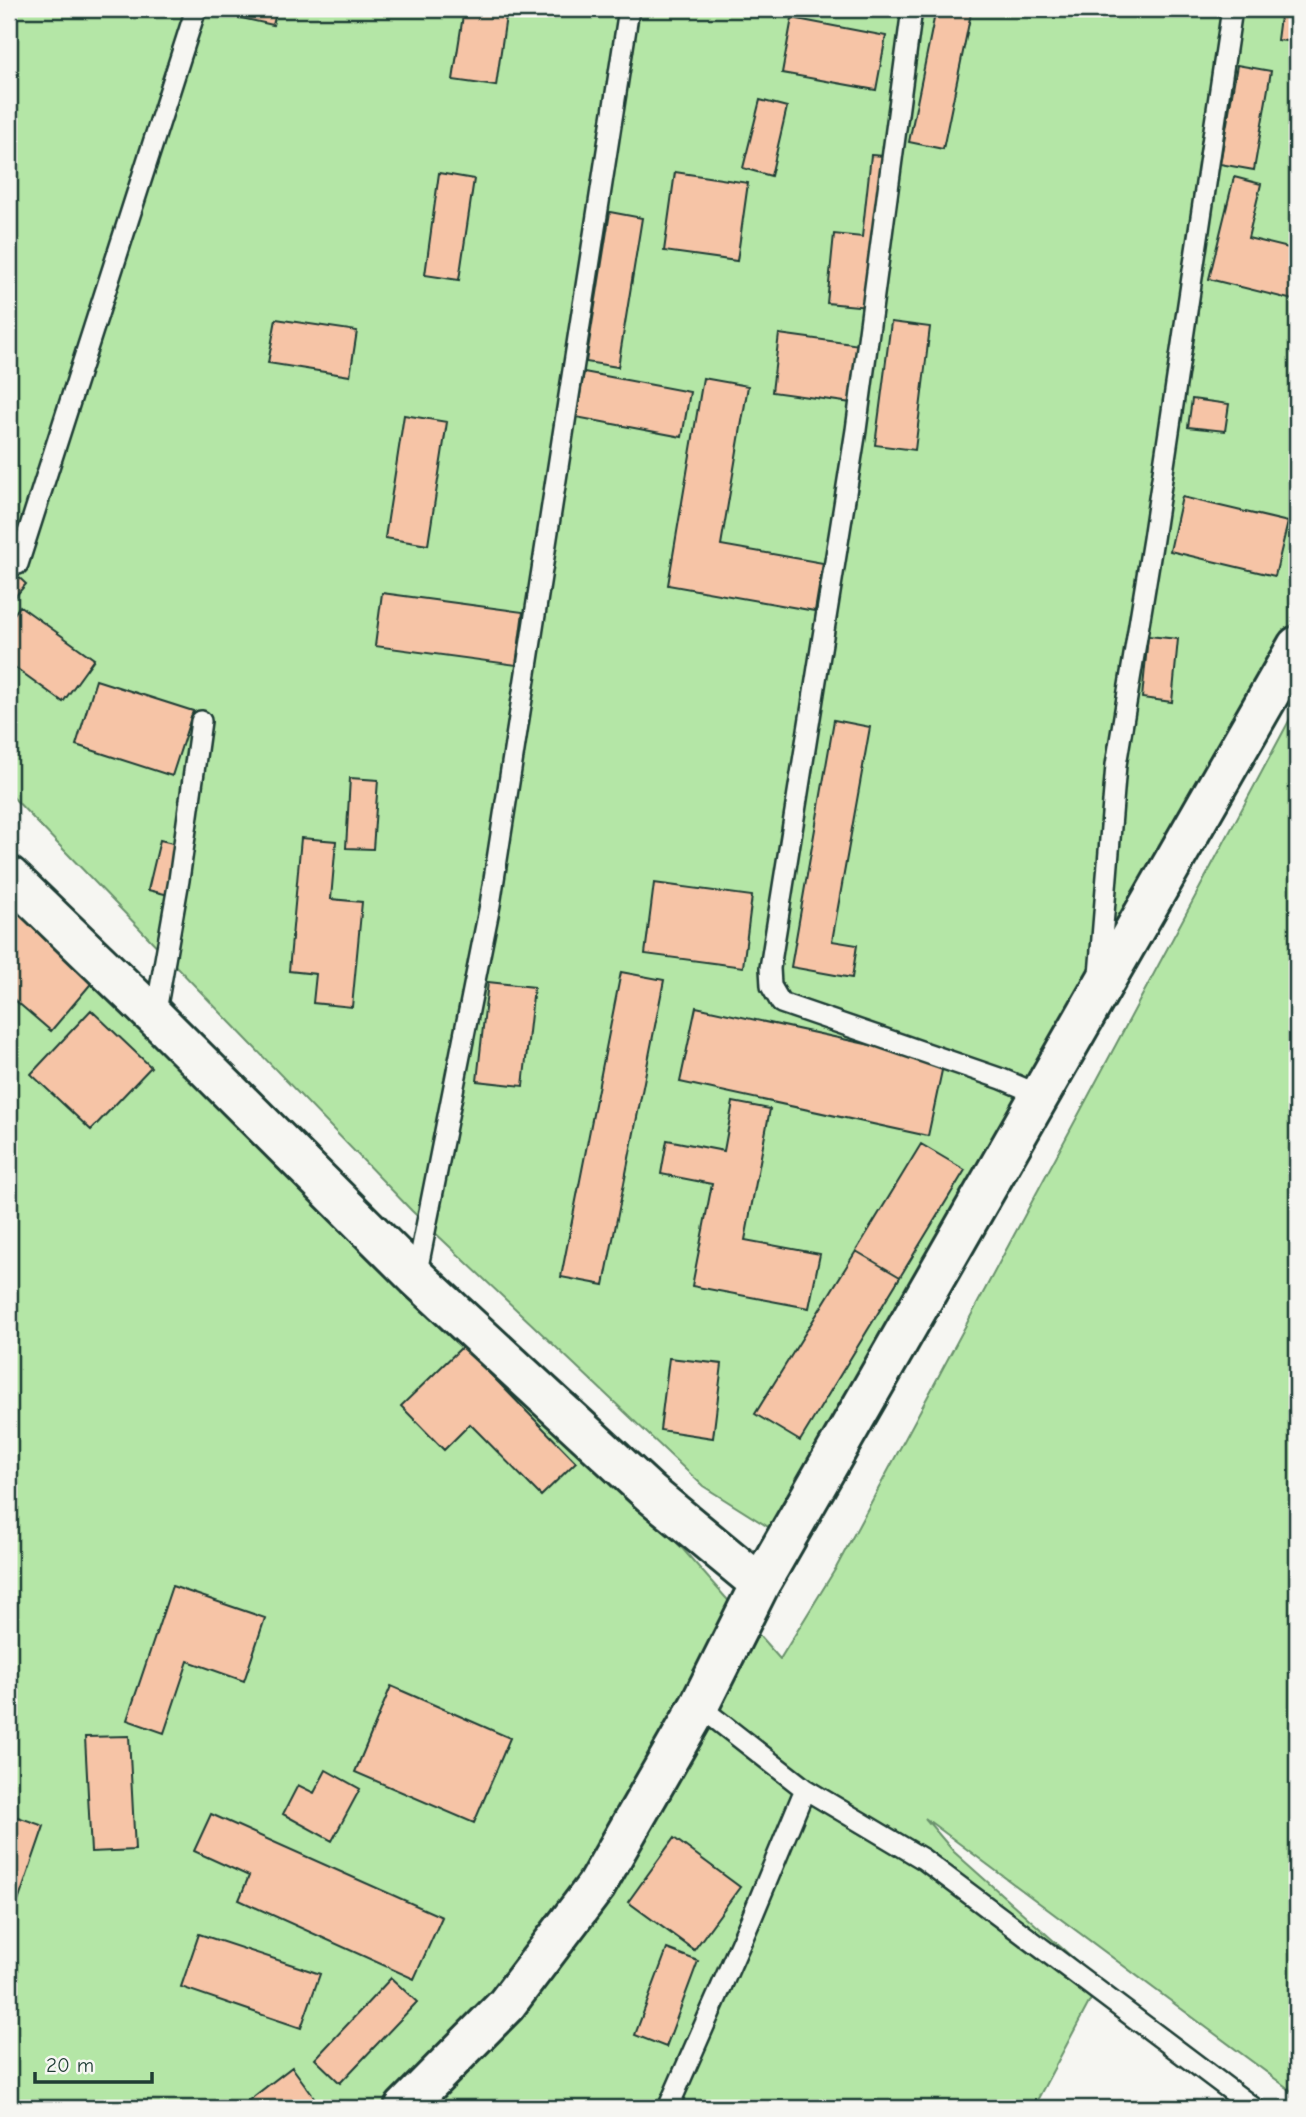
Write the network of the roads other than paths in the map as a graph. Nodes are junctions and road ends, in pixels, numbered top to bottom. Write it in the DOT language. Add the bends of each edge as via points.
graph roads {
  1 [pos="196,9"];
  2 [pos="629,9"];
  3 [pos="912,9"];
  4 [pos="1232,9"];
  5 [pos="18,564"];
  6 [pos="1297,646"];
  7 [pos="201,721"];
  8 [pos="9,876"];
  9 [pos="1098,994"];
  10 [pos="155,1017"];
  11 [pos="1040,1095"];
  12 [pos="416,1277"];
  13 [pos="760,1584"];
  14 [pos="699,1706"];
  15 [pos="805,1789"];
  16 [pos="404,2108"];
  17 [pos="668,2108"];
  18 [pos="1254,2108"];
  1 -- 5 [label="lane"];
  2 -- 12 [label="lane" via="490,905"];
  3 -- 11 [label="lane" via="856,430 770,968 771,986 781,1003"];
  4 -- 9 [label="lane" via="1116,765"];
  6 -- 9 [label="street"];
  7 -- 10 [label="lane"];
  8 -- 10 [label="street"];
  9 -- 11 [label="street"];
  10 -- 12 [label="street"];
  11 -- 13 [label="street"];
  12 -- 13 [label="street" via="651,1494"];
  13 -- 14 [label="street"];
  14 -- 15 [label="lane"];
  14 -- 16 [label="street" via="596,1886 506,2005"];
  15 -- 17 [label="lane"];
  15 -- 18 [label="lane" via="923,1859"];
}
